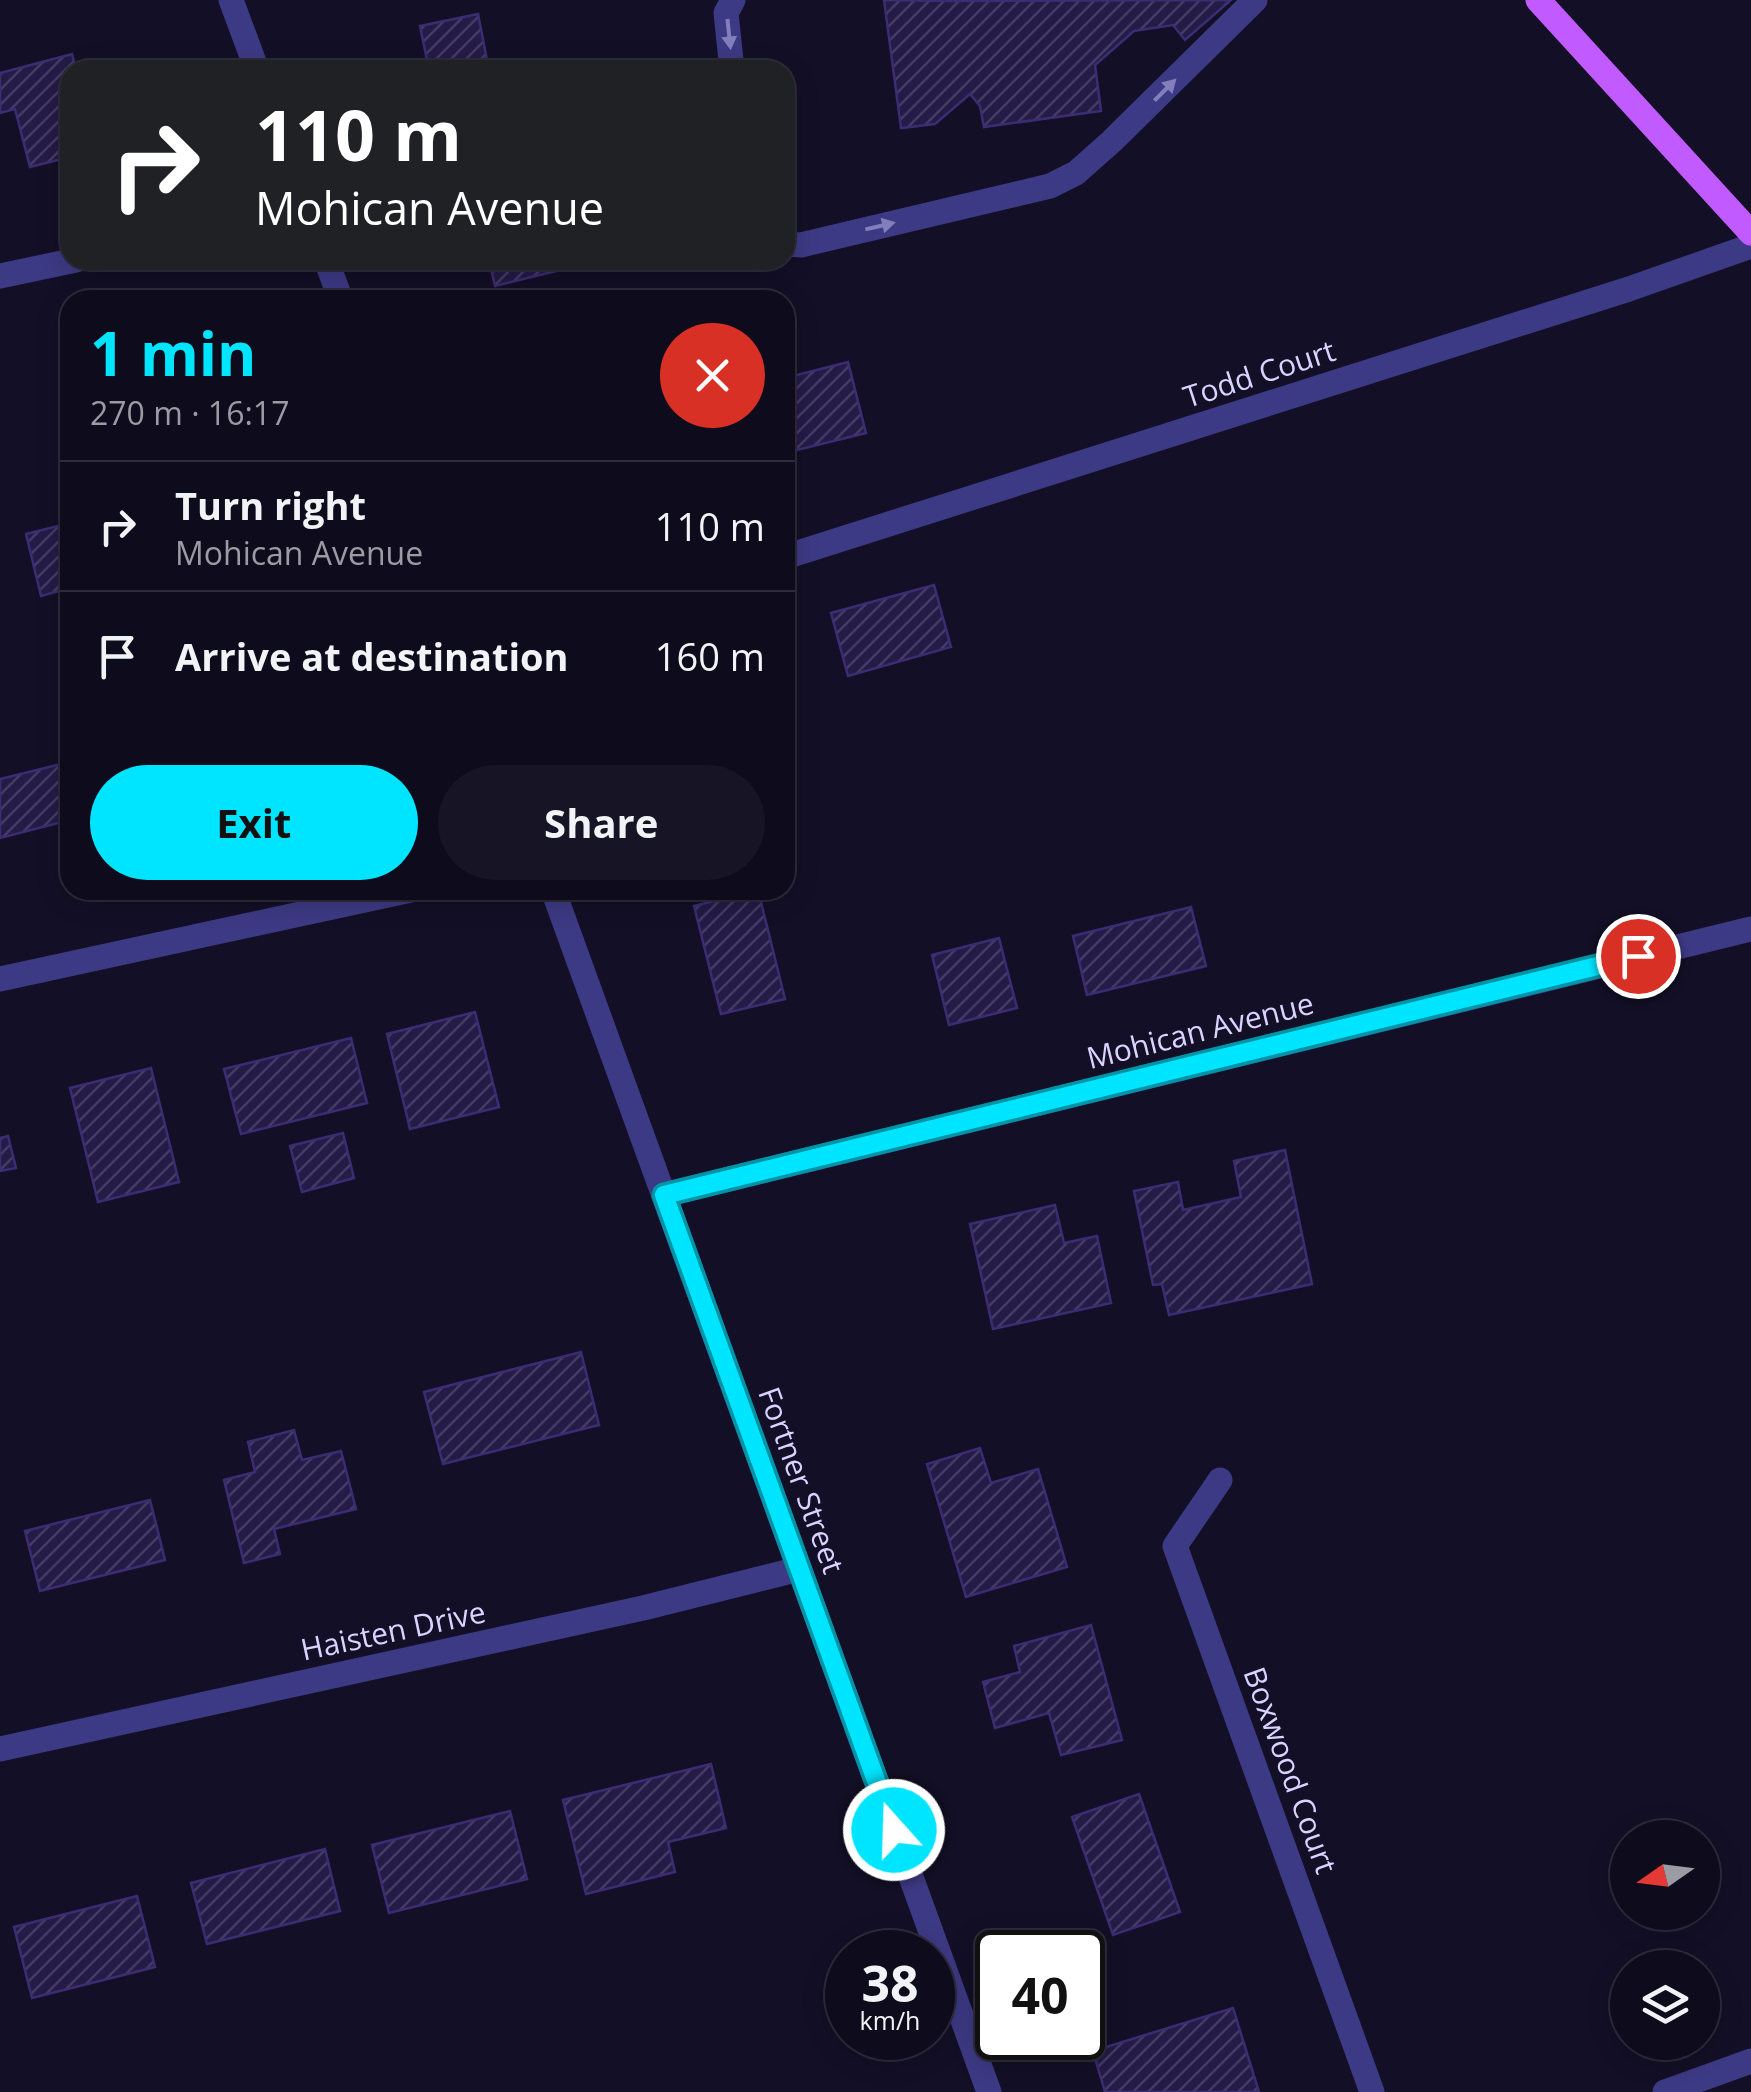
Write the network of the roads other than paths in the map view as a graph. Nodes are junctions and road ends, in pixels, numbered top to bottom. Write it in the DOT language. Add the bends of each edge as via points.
graph roads {
  1 [pos="231,0"];
  2 [pos="733,0"];
  3 [pos="1256,0"];
  4 [pos="1538,0"];
  5 [pos="252,60"];
  6 [pos="731,60"];
  7 [pos="1751,233"];
  8 [pos="795,245"];
  9 [pos="1751,246"];
  10 [pos="60,263"];
  11 [pos="0,276"];
  12 [pos="795,554"];
  13 [pos="365,900"];
  14 [pos="557,900"];
  15 [pos="1751,929"];
  16 [pos="0,979"];
  17 [pos="664,1195"];
  18 [pos="1220,1480"];
  19 [pos="799,1569"];
  20 [pos="0,1749"];
  21 [pos="1751,2060"];
  22 [pos="1694,2087"];
  23 [pos="989,2092"];
  24 [pos="1372,2092"];
  25 [pos="1665,2092"];
  1 -- 5 [label="street"];
  2 -- 6 [label="street, one-way" via="726,14"];
  8 -- 3 [label="street, one-way" via="1050,186 1112,142"];
  4 -- 7 [label="main road"];
  9 -- 12 [label="street, Todd Court"];
  10 -- 11 [label="street"];
  13 -- 16 [label="street"];
  14 -- 17 [label="street, Fortner Street"];
  15 -- 17 [label="street, Mohican Avenue"];
  17 -- 19 [label="street, Fortner Street"];
  18 -- 24 [label="street, Boxwood Court" via="1175,1546"];
  19 -- 20 [label="street, Haisten Drive"];
  19 -- 23 [label="street, Fortner Street"];
  21 -- 22 [label="street"];
  22 -- 25 [label="street"];
}
